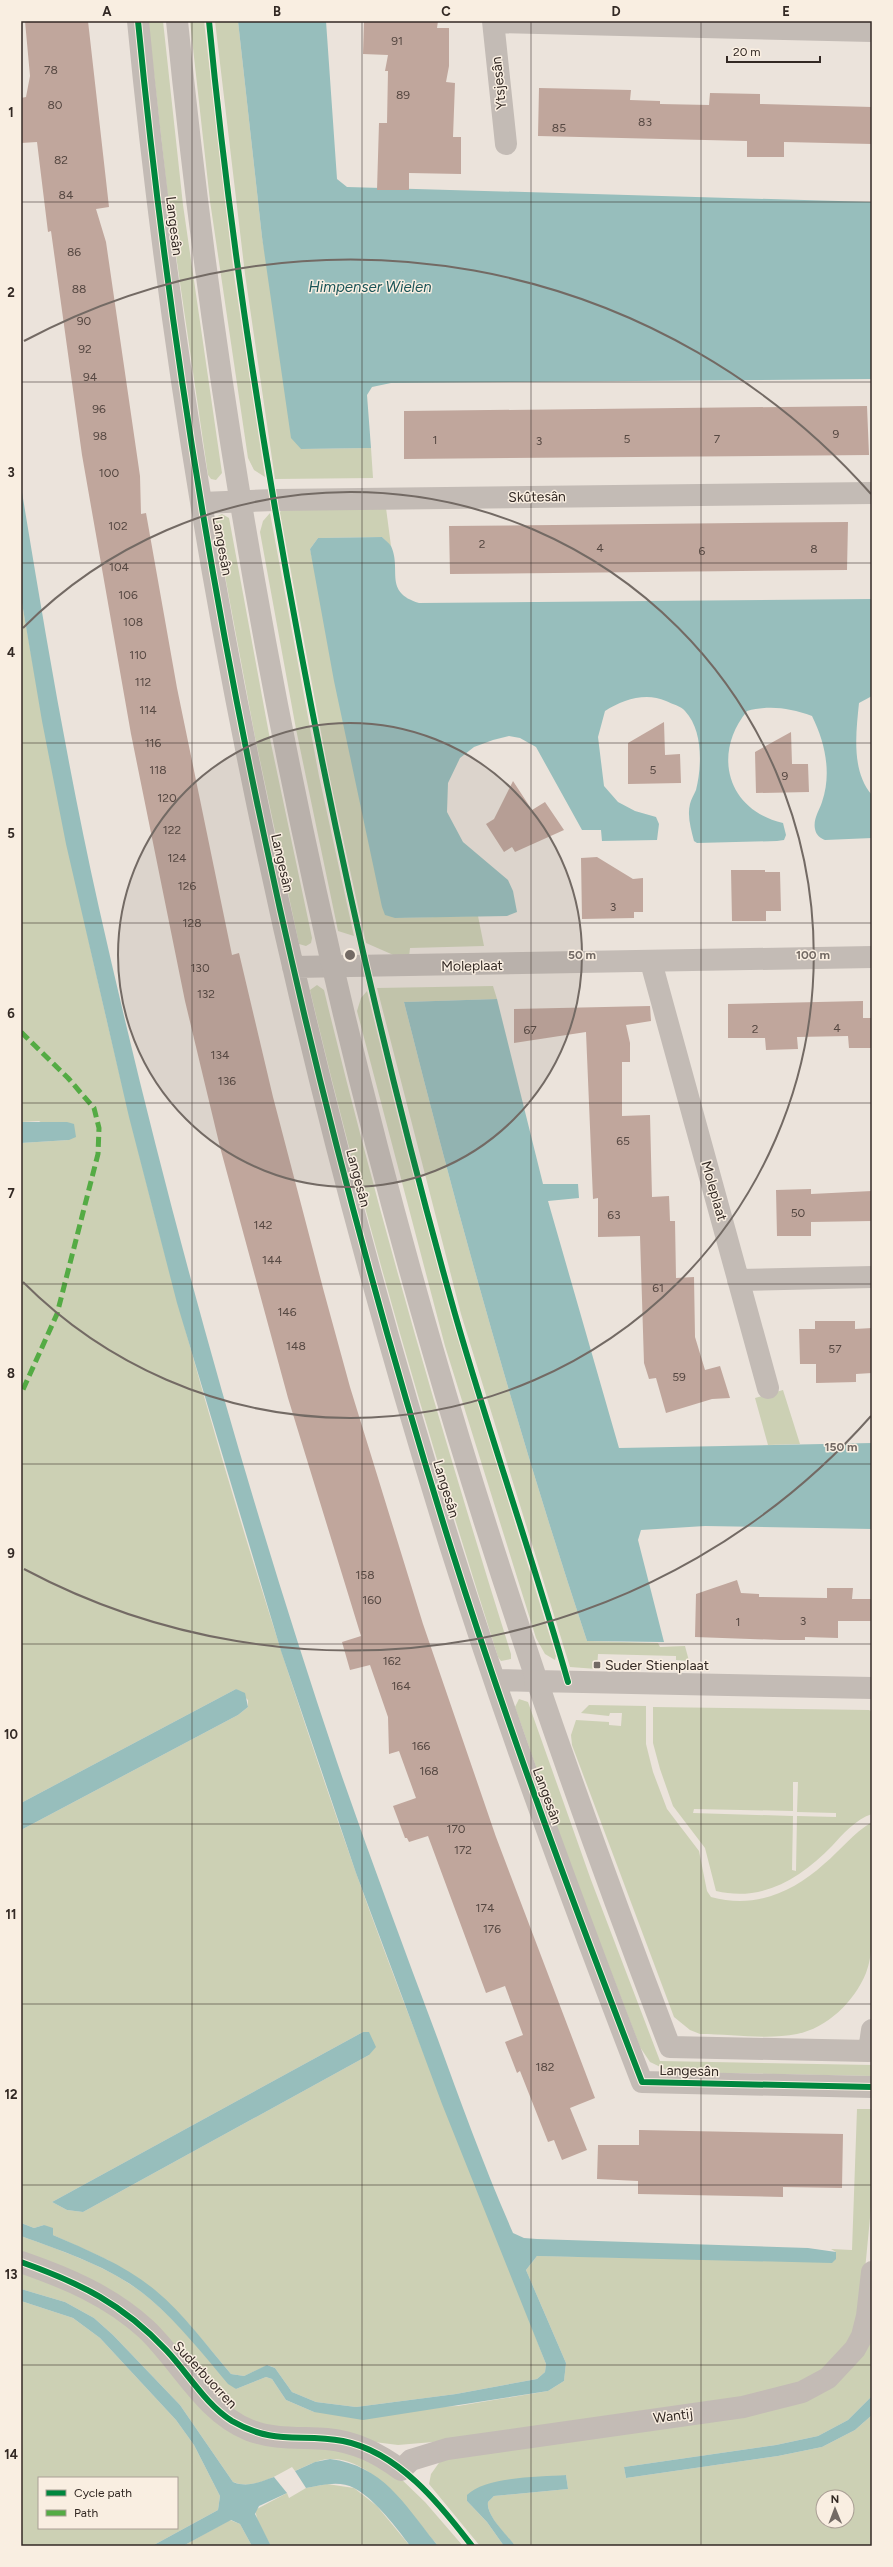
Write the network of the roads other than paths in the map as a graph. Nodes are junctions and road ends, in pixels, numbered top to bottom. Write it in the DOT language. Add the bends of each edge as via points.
graph roads {
  1 [pos="138,21"];
  2 [pos="177,21"];
  3 [pos="493,21"];
  4 [pos="872,31"];
  5 [pos="506,144"];
  6 [pos="872,493"];
  7 [pos="241,501"];
  8 [pos="202,502"];
  9 [pos="872,957"];
  10 [pos="651,962"];
  11 [pos="293,967"];
  12 [pos="334,968"];
  13 [pos="872,1277"];
  14 [pos="738,1280"];
  15 [pos="768,1388"];
  16 [pos="495,1680"];
  17 [pos="535,1681"];
  18 [pos="872,1688"];
  19 [pos="871,2044"];
  20 [pos="872,2086"];
  21 [pos="21,2262"];
  22 [pos="872,2272"];
  23 [pos="402,2470"];
  1 -- 8 [label="street, Langesân" via="163,241"];
  2 -- 7 [label="street, Langesân" via="197,203"];
  3 -- 4 [label="street, Ytsjesân"];
  3 -- 5 [label="street, Ytsjesân"];
  6 -- 7 [label="street, Skûtesân"];
  7 -- 8 [label="street, Skûtesân"];
  7 -- 12 [label="street, Langesân" via="282,731"];
  8 -- 11 [label="street, Langesân" via="256,798"];
  9 -- 10 [label="street, Moleplaat"];
  10 -- 12 [label="street, Moleplaat"];
  10 -- 14 [label="street, Moleplaat"];
  11 -- 12 [label="street, Moleplaat"];
  11 -- 16 [label="street, Langesân" via="374,1286 452,1551"];
  12 -- 17 [label="street, Langesân" via="366,1104 432,1350"];
  13 -- 14 [label="street"];
  14 -- 15 [label="street, Moleplaat"];
  16 -- 17 [label="street"];
  16 -- 20 [label="street, Langesân" via="560,1868 642,2082"];
  17 -- 18 [label="street"];
  17 -- 19 [label="street, Langesân" via="599,1865 670,2048"];
  21 -- 23 [label="street, Suderbuorren" via="77,2283 126,2312 168,2352 217,2408 249,2430 274,2437 344,2441 381,2456"];
  22 -- 23 [label="street, Wantij" via="867,2316 862,2336 855,2349 828,2378 802,2392 743,2407 447,2449 411,2460"];
}
